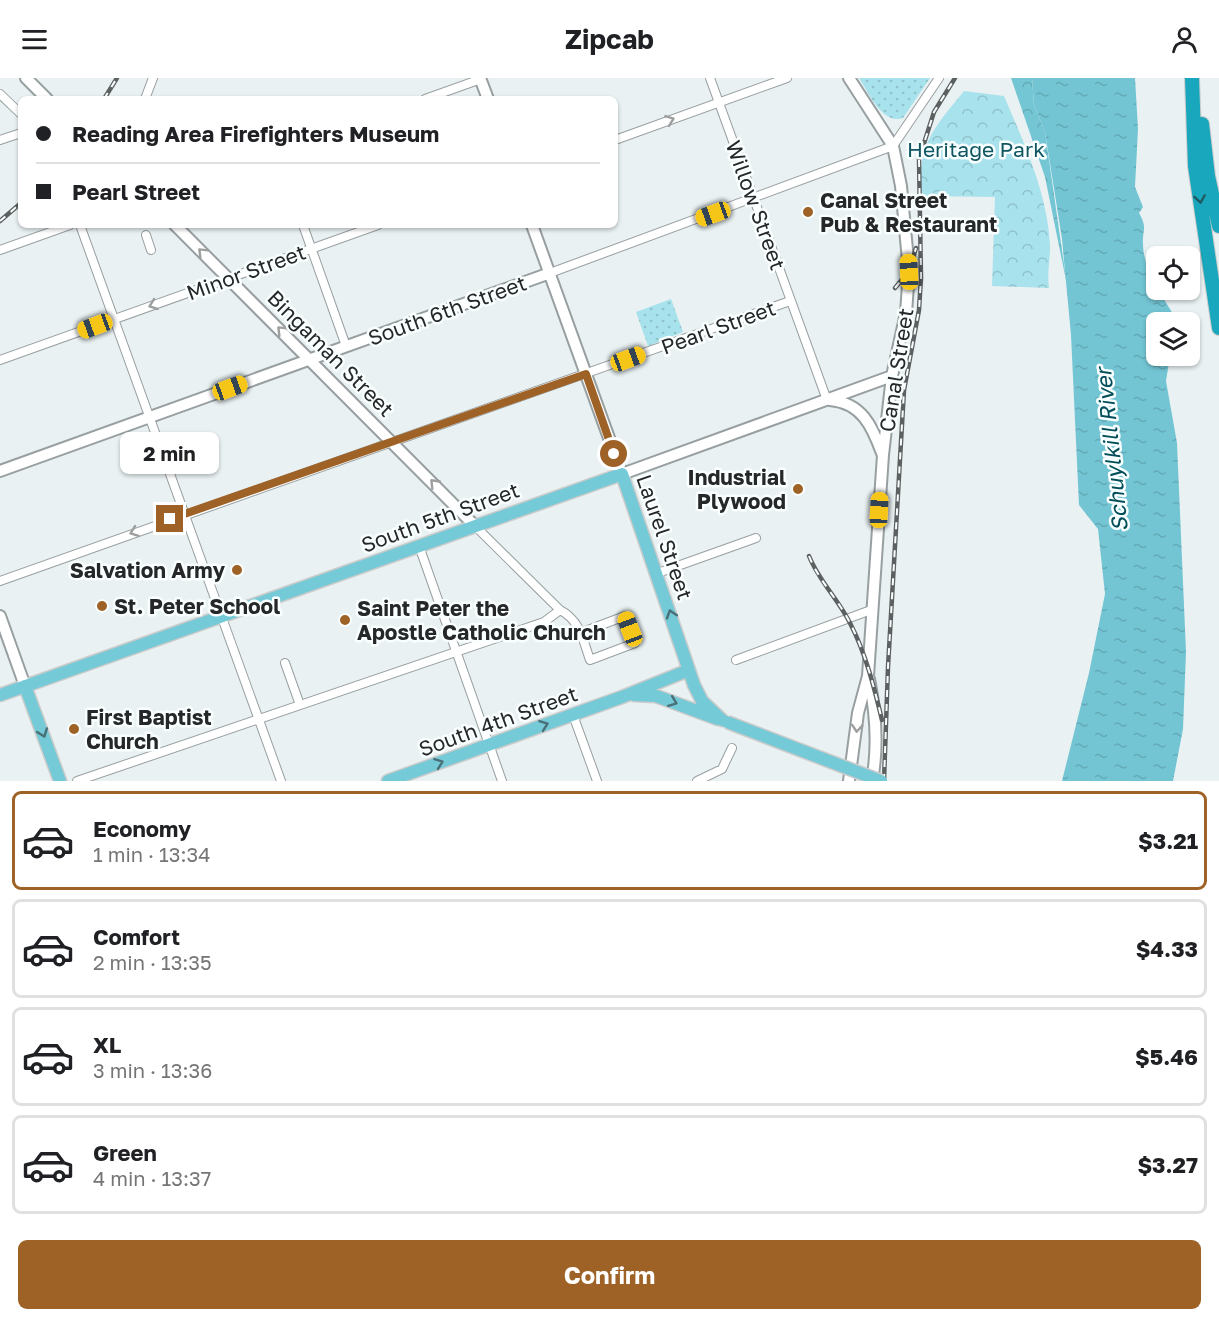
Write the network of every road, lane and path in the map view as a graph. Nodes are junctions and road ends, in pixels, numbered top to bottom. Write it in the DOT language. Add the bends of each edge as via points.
graph roads {
  1 [pos="26,78"];
  2 [pos="153,78"];
  3 [pos="482,78"];
  4 [pos="710,78"];
  5 [pos="788,78"];
  6 [pos="849,78"];
  7 [pos="939,78"];
  8 [pos="1192,78"];
  9 [pos="1201,78"];
  10 [pos="0,94"];
  11 [pos="44,96"];
  12 [pos="146,96"];
  13 [pos="433,96"];
  14 [pos="487,96"];
  15 [pos="719,103"];
  16 [pos="18,111"];
  17 [pos="18,134"];
  18 [pos="618,139"];
  19 [pos="0,140"];
  20 [pos="893,146"];
  21 [pos="754,199"];
  22 [pos="1219,226"];
  23 [pos="62,228"];
  24 [pos="81,228"];
  25 [pos="178,228"];
  26 [pos="304,228"];
  27 [pos="370,228"];
  28 [pos="533,228"];
  29 [pos="146,235"];
  30 [pos="311,249"];
  31 [pos="0,250"];
  32 [pos="151,250"];
  33 [pos="550,273"];
  34 [pos="228,278"];
  35 [pos="790,301"];
  36 [pos="114,319"];
  37 [pos="1219,328"];
  38 [pos="346,346"];
  39 [pos="310,359"];
  40 [pos="0,360"];
  41 [pos="586,374"];
  42 [pos="892,376"];
  43 [pos="827,400"];
  44 [pos="149,417"];
  45 [pos="392,441"];
  46 [pos="883,455"];
  47 [pos="0,471"];
  48 [pos="621,474"];
  49 [pos="185,514"];
  50 [pos="474,525"];
  51 [pos="756,538"];
  52 [pos="419,546"];
  53 [pos="658,573"];
  54 [pos="0,581"];
  55 [pos="560,610"];
  56 [pos="871,610"];
  57 [pos="0,616"];
  58 [pos="221,616"];
  59 [pos="580,633"];
  60 [pos="457,652"];
  61 [pos="736,660"];
  62 [pos="285,663"];
  63 [pos="689,670"];
  64 [pos="868,676"];
  65 [pos="26,686"];
  66 [pos="0,694"];
  67 [pos="622,697"];
  68 [pos="300,705"];
  69 [pos="573,715"];
  70 [pos="258,718"];
  71 [pos="725,721"];
  72 [pos="489,745"];
  73 [pos="732,748"];
  74 [pos="60,781"];
  75 [pos="77,781"];
  76 [pos="281,781"];
  77 [pos="388,781"];
  78 [pos="502,781"];
  79 [pos="597,781"];
  80 [pos="697,781"];
  81 [pos="849,781"];
  82 [pos="872,781"];
  83 [pos="881,781"];
  1 -- 11 [label="street"];
  2 -- 12 [label="street"];
  3 -- 13 [label="street"];
  3 -- 14 [label="street"];
  4 -- 15 [label="street, Willow Street"];
  5 -- 15 [label="street"];
  6 -- 20 [label="street"];
  7 -- 20 [label="street"];
  8 -- 37 [label="highway, one-way" via="1195,166"];
  9 -- 22 [label="highway" via="1204,150"];
  10 -- 16 [label="street"];
  18 -- 15 [label="street, one-way"];
  15 -- 21 [label="street, Willow Street"];
  17 -- 19 [label="street"];
  20 -- 21 [label="street, South 6th Street"];
  20 -- 42 [label="street, Canal Street" via="909,272 906,313"];
  21 -- 33 [label="street, South 6th Street"];
  21 -- 35 [label="street, Willow Street"];
  23 -- 31 [label="street"];
  24 -- 36 [label="street"];
  34 -- 25 [label="street, Bingaman Street, one-way"];
  26 -- 30 [label="street"];
  27 -- 30 [label="street, Minor Street"];
  28 -- 33 [label="street, Laurel Street"];
  29 -- 32 [label="street"];
  30 -- 34 [label="street, Minor Street"];
  30 -- 38 [label="street"];
  33 -- 38 [label="street, South 6th Street"];
  33 -- 41 [label="street, Laurel Street"];
  34 -- 36 [label="street, Minor Street, one-way"];
  39 -- 34 [label="street, Bingaman Street, one-way"];
  35 -- 41 [label="street, Pearl Street"];
  35 -- 43 [label="street, Willow Street"];
  36 -- 40 [label="street, Minor Street"];
  36 -- 44 [label="street"];
  38 -- 39 [label="street, South 6th Street"];
  39 -- 44 [label="street, South 6th Street"];
  39 -- 45 [label="street, Bingaman Street"];
  41 -- 45 [label="street, Pearl Street"];
  41 -- 48 [label="street, Laurel Street"];
  42 -- 43 [label="street, South 5th Street"];
  42 -- 46 [label="street, Canal Street"];
  43 -- 46 [label="street" via="849,403 866,418"];
  43 -- 48 [label="street, South 5th Street"];
  44 -- 47 [label="street, South 6th Street"];
  44 -- 49 [label="street"];
  45 -- 49 [label="street, Pearl Street"];
  50 -- 45 [label="street, Bingaman Street, one-way"];
  46 -- 56 [label="street, Canal Street"];
  48 -- 50 [label="main road, South 5th Street"];
  48 -- 53 [label="main road, Laurel Street"];
  49 -- 54 [label="street, Pearl Street, one-way"];
  49 -- 58 [label="street"];
  50 -- 52 [label="main road, South 5th Street"];
  50 -- 55 [label="street, Bingaman Street"];
  51 -- 53 [label="street"];
  52 -- 58 [label="main road, South 5th Street"];
  52 -- 60 [label="street"];
  63 -- 53 [label="main road, Laurel Street, one-way"];
  55 -- 59 [label="street, Bingaman Street" via="575,621"];
  55 -- 60 [label="street" via="544,622"];
  56 -- 61 [label="street"];
  56 -- 64 [label="street, Canal Street"];
  57 -- 65 [label="street"];
  58 -- 65 [label="main road, South 5th Street"];
  58 -- 70 [label="street"];
  59 -- 59 [label="street, Bingaman Street" via="625,616 635,643 590,660"];
  60 -- 68 [label="street"];
  60 -- 72 [label="street"];
  62 -- 68 [label="street"];
  63 -- 67 [label="main road, South 4th Street"];
  63 -- 71 [label="main road, Laurel Street" via="702,701"];
  64 -- 81 [label="street, Canal Street, one-way" via="858,713"];
  64 -- 82 [label="street, Canal Street" via="876,741"];
  65 -- 66 [label="main road, South 5th Street"];
  65 -- 74 [label="main road, one-way"];
  67 -- 69 [label="main road, South 4th Street"];
  67 -- 71 [label="main road, South 4th Street, one-way" via="656,696"];
  68 -- 70 [label="street"];
  72 -- 69 [label="main road, South 4th Street, one-way"];
  69 -- 79 [label="street"];
  70 -- 75 [label="street"];
  70 -- 76 [label="street"];
  71 -- 83 [label="main road, bridge"];
  77 -- 72 [label="main road, South 4th Street, one-way"];
  72 -- 78 [label="street"];
  73 -- 80 [label="street" via="722,769"];
}
